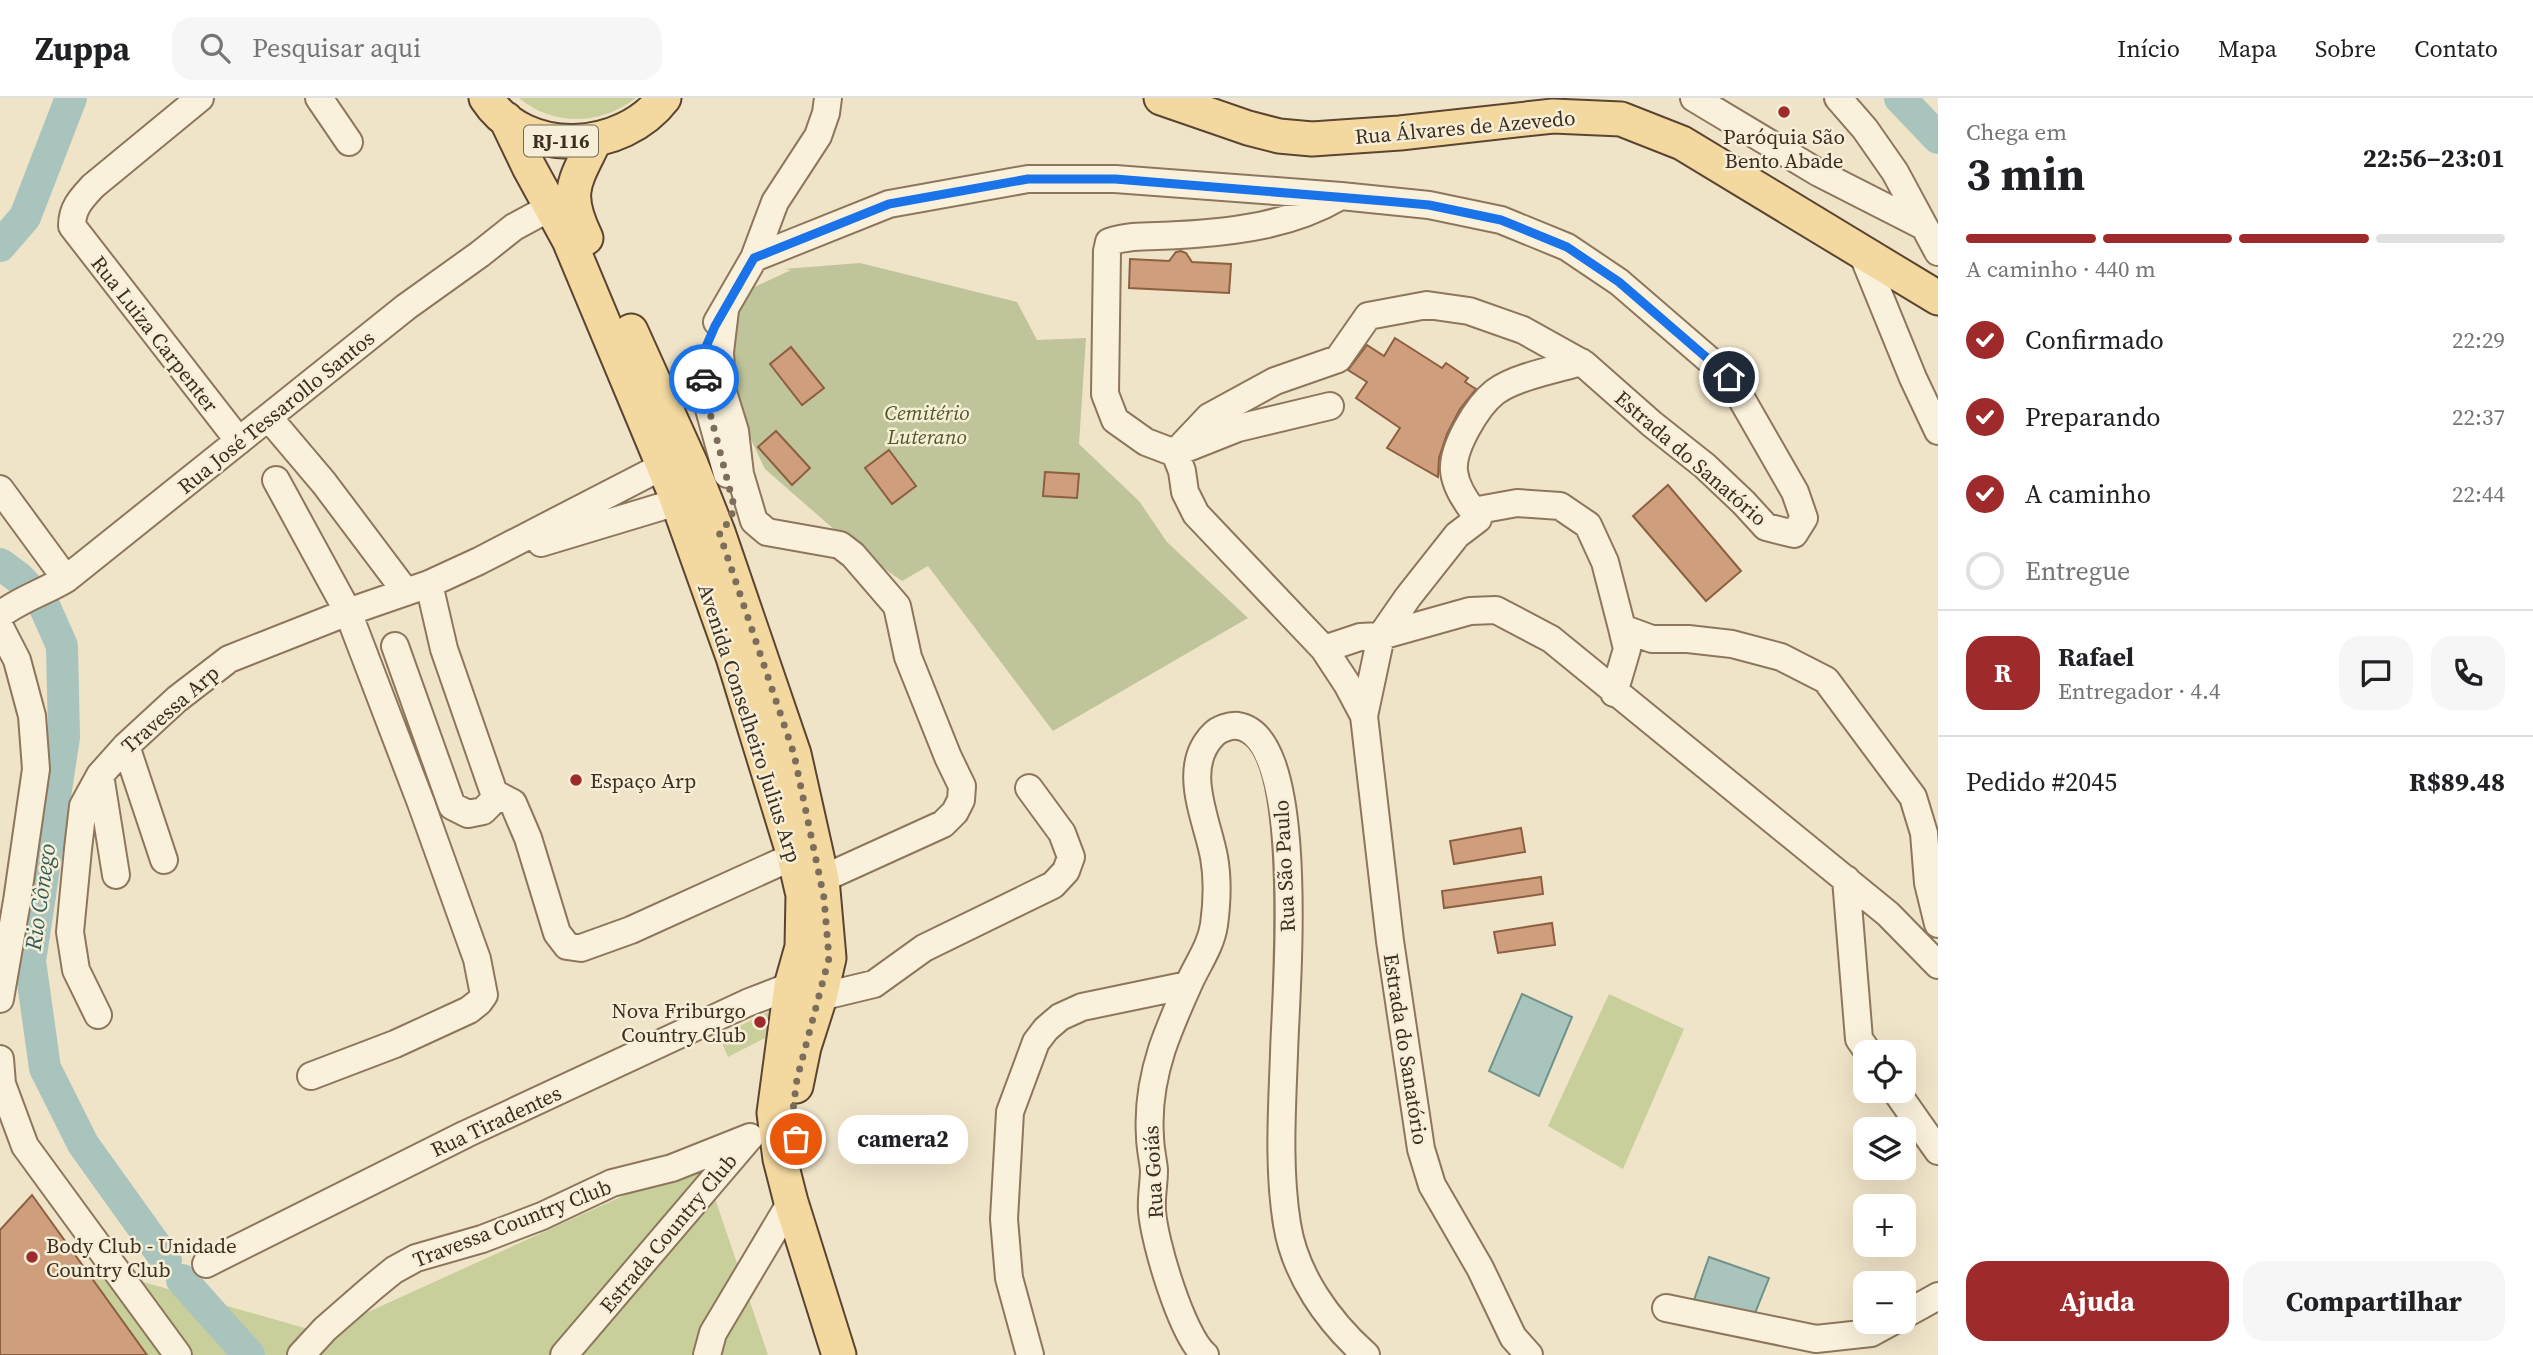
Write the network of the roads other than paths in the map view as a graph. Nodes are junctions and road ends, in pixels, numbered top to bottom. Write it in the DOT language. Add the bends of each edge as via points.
graph roads {
  1 [pos="200,98"];
  2 [pos="319,98"];
  3 [pos="664,98"];
  4 [pos="828,98"];
  5 [pos="1161,98"];
  6 [pos="1230,98"];
  7 [pos="1540,98"];
  8 [pos="1621,98"];
  9 [pos="1694,98"];
  10 [pos="1838,98"];
  11 [pos="496,109"];
  12 [pos="595,140"];
  13 [pos="349,142"];
  14 [pos="1341,196"];
  15 [pos="551,207"];
  16 [pos="1923,226"];
  17 [pos="1938,252"];
  18 [pos="1862,253"];
  19 [pos="754,258"];
  20 [pos="1931,287"];
  21 [pos="725,310"];
  22 [pos="1581,362"];
  23 [pos="1329,406"];
  24 [pos="270,418"];
  25 [pos="1938,431"];
  26 [pos="239,441"];
  27 [pos="1175,453"];
  28 [pos="663,466"];
  29 [pos="276,480"];
  30 [pos="0,489"];
  31 [pos="677,502"];
  32 [pos="1473,511"];
  33 [pos="719,532"];
  34 [pos="479,561"];
  35 [pos="66,579"];
  36 [pos="418,588"];
  37 [pos="348,612"];
  38 [pos="4,616"];
  39 [pos="1622,628"];
  40 [pos="439,629"];
  41 [pos="1381,636"];
  42 [pos="395,646"];
  43 [pos="1324,649"];
  44 [pos="365,655"];
  45 [pos="1614,692"];
  46 [pos="1364,716"];
  47 [pos="126,746"];
  48 [pos="100,775"];
  49 [pos="1029,788"];
  50 [pos="494,793"];
  51 [pos="448,797"];
  52 [pos="421,803"];
  53 [pos="794,856"];
  54 [pos="164,860"];
  55 [pos="116,876"];
  56 [pos="822,879"];
  57 [pos="1846,880"];
  58 [pos="1938,924"];
  59 [pos="1938,965"];
  60 [pos="1188,985"];
  61 [pos="806,992"];
  62 [pos="0,999"];
  63 [pos="98,1015"];
  64 [pos="1860,1040"];
  65 [pos="0,1059"];
  66 [pos="311,1076"];
  67 [pos="1904,1103"];
  68 [pos="774,1113"];
  69 [pos="750,1137"];
  70 [pos="1938,1151"];
  71 [pos="791,1202"];
  72 [pos="805,1244"];
  73 [pos="764,1249"];
  74 [pos="206,1264"];
  75 [pos="1938,1296"];
  76 [pos="1666,1308"];
  77 [pos="1916,1308"];
  78 [pos="1862,1334"];
  79 [pos="178,1355"];
  80 [pos="301,1355"];
  81 [pos="564,1355"];
  82 [pos="707,1355"];
  83 [pos="839,1355"];
  84 [pos="859,1355"];
  85 [pos="1030,1355"];
  86 [pos="1205,1355"];
  87 [pos="1366,1355"];
  88 [pos="1529,1355"];
  1 -- 26 [label="street, Rua Luiza Carpenter" via="93,186 78,201 72,226"];
  2 -- 13 [label="street"];
  3 -- 12 [label="main road, RJ-116" via="634,125"];
  4 -- 19 [label="street" via="818,136 775,202"];
  5 -- 18 [label="main road, Rua Álvares de Azevedo" via="1248,128 1312,138 1553,116 1621,119 1682,143"];
  6 -- 7 [label="main road, Rua Álvares de Azevedo" via="1296,118 1334,121"];
  8 -- 20 [label="main road, Rua Álvares de Azevedo" via="1644,102 1697,129 1902,257"];
  9 -- 16 [label="street" via="1819,173"];
  10 -- 16 [label="street" via="1895,172"];
  11 -- 12 [label="main road, RJ-116" via="527,132 549,139"];
  11 -- 15 [label="main road, Avenida Conselheiro Julius Arp"];
  12 -- 33 [label="main road, Avenida Conselheiro Julius Arp" via="577,178 573,202"];
  14 -- 19 [label="street" via="1115,179 1028,179 889,204"];
  14 -- 22 [label="street, Estrada do Sanatório" via="1429,205 1501,220 1567,247 1619,282 1729,377 1795,492 1804,518 1794,534 1766,527 1704,466"];
  14 -- 27 [label="street" via="1318,209 1246,229 1127,236 1109,242 1105,394 1115,420 1146,442"];
  15 -- 24 [label="street, Rua José Tessarollo Santos" via="514,227 406,307"];
  15 -- 28 [label="main road, Avenida Conselheiro Julius Arp"];
  16 -- 17 [label="street"];
  18 -- 20 [label="main road, Rua Álvares de Azevedo"];
  18 -- 25 [label="street"];
  19 -- 21 [label="street"];
  21 -- 33 [label="street" via="705,349 702,366 734,506 730,521"];
  21 -- 56 [label="street" via="722,389 754,521 767,533 840,545 897,606 908,657 962,786 961,800 943,824"];
  22 -- 27 [label="street, Estrada do Sanatório" via="1523,330 1469,311 1427,305 1368,316 1338,359 1275,382 1209,417"];
  22 -- 32 [label="street" via="1495,392 1472,419 1454,471 1462,498"];
  23 -- 27 [label="street" via="1238,428"];
  24 -- 26 [label="street, Rua José Tessarollo Santos"];
  24 -- 36 [label="street"];
  26 -- 35 [label="street, Rua José Tessarollo Santos"];
  27 -- 43 [label="street, Estrada do Sanatório" via="1196,514"];
  28 -- 31 [label="main road, Avenida Conselheiro Julius Arp"];
  28 -- 34 [label="street, Travessa Arp"];
  29 -- 37 [label="street"];
  30 -- 35 [label="street"];
  31 -- 34 [label="street, Travessa Arp"];
  31 -- 53 [label="main road, Avenida Conselheiro Julius Arp" via="733,657"];
  32 -- 39 [label="street" via="1517,503 1560,506 1588,525 1605,562"];
  32 -- 41 [label="street, Estrada do Sanatório" via="1478,519 1457,535"];
  33 -- 56 [label="main road, Avenida Conselheiro Julius Arp" via="794,754"];
  34 -- 36 [label="street, Travessa Arp"];
  35 -- 38 [label="street, Rua José Tessarollo Santos"];
  36 -- 37 [label="street, Travessa Arp"];
  36 -- 40 [label="street"];
  37 -- 44 [label="street"];
  37 -- 47 [label="street, Travessa Arp" via="229,659"];
  38 -- 62 [label="street" via="32,716 36,769"];
  39 -- 45 [label="street" via="1627,649"];
  39 -- 58 [label="street" via="1652,639 1732,644 1781,657 1826,680 1913,797 1924,833 1928,883"];
  40 -- 42 [label="street"];
  40 -- 50 [label="street"];
  41 -- 43 [label="street"];
  41 -- 45 [label="street" via="1469,611 1496,611 1551,639"];
  41 -- 46 [label="street, Estrada do Sanatório"];
  42 -- 44 [label="street"];
  42 -- 51 [label="street"];
  43 -- 46 [label="street, Estrada do Sanatório"];
  44 -- 52 [label="street"];
  45 -- 57 [label="street"];
  46 -- 88 [label="street, Estrada do Sanatório" via="1390,941 1421,1149 1432,1185 1513,1337"];
  47 -- 48 [label="street, Travessa Arp"];
  47 -- 54 [label="street"];
  48 -- 55 [label="street"];
  48 -- 63 [label="street, Travessa Arp" via="83,806 70,932 76,970"];
  49 -- 61 [label="street, Rua Tiradentes" via="1062,833 1071,857 1066,871 1053,884 925,948 874,984"];
  50 -- 51 [label="street" via="488,808 468,814 457,811"];
  50 -- 53 [label="street" via="513,803 557,933 568,946 581,948 631,930"];
  51 -- 52 [label="street"];
  52 -- 66 [label="street" via="477,959 484,995 469,1010"];
  53 -- 61 [label="main road, Avenida Conselheiro Julius Arp" via="803,895"];
  56 -- 61 [label="main road, Avenida Conselheiro Julius Arp" via="829,958"];
  57 -- 59 [label="street" via="1888,914"];
  57 -- 64 [label="street"];
  60 -- 85 [label="street" via="1082,1007 1060,1017 1036,1042 1010,1112 1004,1219 1009,1278"];
  60 -- 86 [label="street, Rua Goiás" via="1161,1051 1151,1094 1152,1212 1180,1315"];
  60 -- 87 [label="street, Rua São Paulo" via="1212,936 1217,905 1214,859 1197,772 1209,739 1219,729 1238,726 1258,736 1274,764 1287,849 1289,961 1282,1162 1287,1226 1300,1269 1317,1299"];
  61 -- 68 [label="main road, Avenida Conselheiro Julius Arp"];
  61 -- 74 [label="street, Rua Tiradentes" via="747,1003"];
  61 -- 84 [label="main road, Avenida Conselheiro Julius Arp" via="804,1047 793,1110 796,1139 802,1174"];
  65 -- 79 [label="street" via="2,1084 25,1146"];
  67 -- 70 [label="street"];
  68 -- 69 [label="street, Estrada Country Club"];
  68 -- 71 [label="main road, Avenida Conselheiro Julius Arp"];
  69 -- 80 [label="street, Travessa Country Club" via="671,1168 612,1183 482,1239 416,1258 372,1288"];
  69 -- 81 [label="street, Estrada Country Club"];
  71 -- 72 [label="main road, Avenida Conselheiro Julius Arp"];
  71 -- 73 [label="street"];
  72 -- 73 [label="street"];
  72 -- 83 [label="main road, Avenida Conselheiro Julius Arp"];
  73 -- 82 [label="street" via="713,1334"];
  75 -- 77 [label="street"];
  76 -- 78 [label="street" via="1816,1339"];
}
